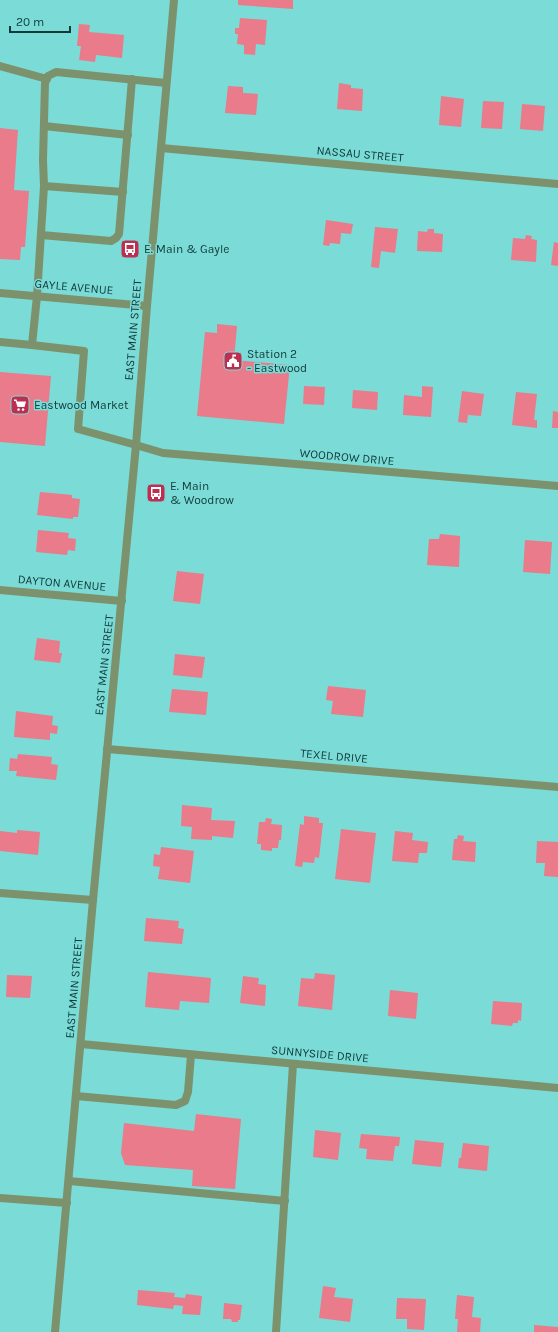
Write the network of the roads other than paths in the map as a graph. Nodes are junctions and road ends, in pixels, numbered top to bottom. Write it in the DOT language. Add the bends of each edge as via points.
graph roads {
  1 [pos="174,0"];
  2 [pos="0,66"];
  3 [pos="47,79"];
  4 [pos="132,80"];
  5 [pos="166,83"];
  6 [pos="44,126"];
  7 [pos="128,135"];
  8 [pos="161,148"];
  9 [pos="558,184"];
  10 [pos="44,186"];
  11 [pos="122,192"];
  12 [pos="41,235"];
  13 [pos="0,293"];
  14 [pos="37,296"];
  15 [pos="147,306"];
  16 [pos="0,342"];
  17 [pos="32,345"];
  18 [pos="136,445"];
  19 [pos="558,486"];
  20 [pos="0,590"];
  21 [pos="122,601"];
  22 [pos="108,749"];
  23 [pos="558,787"];
  24 [pos="0,893"];
  25 [pos="93,900"];
  26 [pos="81,1044"];
  27 [pos="191,1055"];
  28 [pos="293,1064"];
  29 [pos="558,1088"];
  30 [pos="76,1096"];
  31 [pos="69,1181"];
  32 [pos="0,1198"];
  33 [pos="286,1201"];
  34 [pos="67,1203"];
  35 [pos="55,1332"];
  36 [pos="276,1332"];
  1 -- 5 [label="street, EAST MAIN STREET"];
  2 -- 3 [label="street"];
  3 -- 4 [label="street" via="56,72"];
  3 -- 6 [label="street"];
  4 -- 5 [label="street"];
  4 -- 7 [label="street"];
  5 -- 8 [label="street, EAST MAIN STREET"];
  6 -- 7 [label="street"];
  6 -- 10 [label="street"];
  7 -- 11 [label="street"];
  8 -- 9 [label="street, NASSAU STREET"];
  8 -- 15 [label="street, EAST MAIN STREET"];
  10 -- 11 [label="street"];
  10 -- 12 [label="street"];
  11 -- 12 [label="street" via="118,234 111,241"];
  12 -- 14 [label="street"];
  13 -- 14 [label="street, GAYLE AVENUE"];
  14 -- 15 [label="street, GAYLE AVENUE"];
  14 -- 17 [label="street"];
  15 -- 18 [label="street, EAST MAIN STREET"];
  16 -- 17 [label="street"];
  17 -- 18 [label="street, WOODROW DRIVE" via="84,351 78,429"];
  18 -- 19 [label="street, WOODROW DRIVE" via="163,453"];
  18 -- 21 [label="street, EAST MAIN STREET"];
  20 -- 21 [label="street, DAYTON AVENUE"];
  21 -- 22 [label="street, EAST MAIN STREET"];
  22 -- 23 [label="street, TEXEL DRIVE"];
  22 -- 25 [label="street, EAST MAIN STREET"];
  24 -- 25 [label="street"];
  25 -- 26 [label="street, EAST MAIN STREET"];
  26 -- 27 [label="street, SUNNYSIDE DRIVE"];
  26 -- 30 [label="street, EAST MAIN STREET"];
  27 -- 28 [label="street, SUNNYSIDE DRIVE"];
  27 -- 30 [label="street" via="188,1092 185,1101 176,1105"];
  28 -- 29 [label="street, SUNNYSIDE DRIVE"];
  28 -- 33 [label="street"];
  30 -- 31 [label="street, EAST MAIN STREET"];
  31 -- 33 [label="street"];
  31 -- 34 [label="street, EAST MAIN STREET"];
  32 -- 34 [label="street"];
  33 -- 36 [label="street"];
  34 -- 35 [label="street, EAST MAIN STREET"];
}
